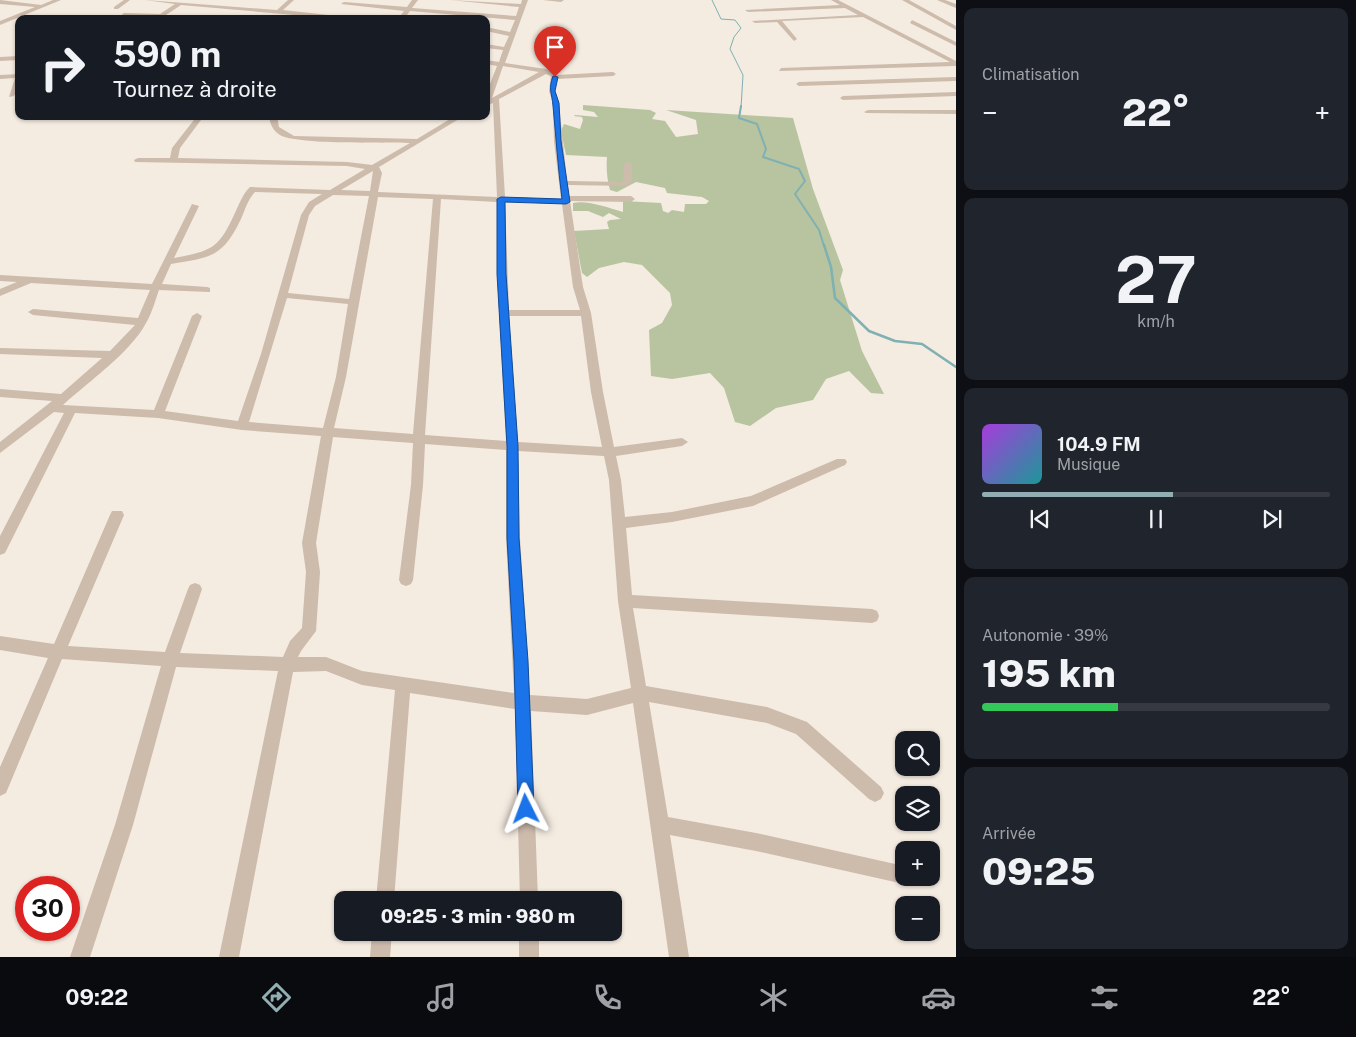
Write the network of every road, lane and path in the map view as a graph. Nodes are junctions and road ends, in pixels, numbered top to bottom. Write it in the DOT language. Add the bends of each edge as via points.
graph roads {
  1 [pos="58,0"];
  2 [pos="127,0"];
  3 [pos="148,0"];
  4 [pos="234,0"];
  5 [pos="291,0"];
  6 [pos="415,0"];
  7 [pos="453,0"];
  8 [pos="546,0"];
  9 [pos="561,0"];
  10 [pos="834,0"];
  11 [pos="905,0"];
  12 [pos="940,0"];
  13 [pos="469,1"];
  14 [pos="0,2"];
  15 [pos="345,2"];
  16 [pos="180,3"];
  17 [pos="524,3"];
  18 [pos="43,6"];
  19 [pos="956,6"];
  20 [pos="225,7"];
  21 [pos="844,7"];
  22 [pos="116,8"];
  23 [pos="408,9"];
  24 [pos="748,10"];
  25 [pos="279,11"];
  26 [pos="21,15"];
  27 [pos="123,15"];
  28 [pos="142,15"];
  29 [pos="162,15"];
  30 [pos="315,15"];
  31 [pos="335,15"];
  32 [pos="404,15"];
  33 [pos="453,15"];
  34 [pos="462,15"];
  35 [pos="862,16"];
  36 [pos="490,17"];
  37 [pos="15,18"];
  38 [pos="517,18"];
  39 [pos="10,20"];
  40 [pos="755,21"];
  41 [pos="779,21"];
  42 [pos="0,22"];
  43 [pos="912,22"];
  44 [pos="956,28"];
  45 [pos="490,29"];
  46 [pos="0,30"];
  47 [pos="512,35"];
  48 [pos="794,39"];
  49 [pos="956,44"];
  50 [pos="490,47"];
  51 [pos="507,49"];
  52 [pos="956,50"];
  53 [pos="937,53"];
  54 [pos="15,58"];
  55 [pos="0,59"];
  56 [pos="490,62"];
  57 [pos="502,64"];
  58 [pos="956,64"];
  59 [pos="781,70"];
  60 [pos="550,74"];
  61 [pos="614,74"];
  62 [pos="15,76"];
  63 [pos="0,77"];
  64 [pos="956,79"];
  65 [pos="799,84"];
  66 [pos="935,94"];
  67 [pos="956,94"];
  68 [pos="0,96"];
  69 [pos="15,96"];
  70 [pos="490,98"];
  71 [pos="843,98"];
  72 [pos="490,100"];
  73 [pos="490,109"];
  74 [pos="868,112"];
  75 [pos="955,112"];
  76 [pos="198,120"];
  77 [pos="273,120"];
  78 [pos="454,120"];
  79 [pos="420,140"];
  80 [pos="138,160"];
  81 [pos="174,160"];
  82 [pos="628,164"];
  83 [pos="376,168"];
  84 [pos="564,182"];
  85 [pos="335,191"];
  86 [pos="375,192"];
  87 [pos="438,196"];
  88 [pos="501,199"];
  89 [pos="631,199"];
  90 [pos="566,200"];
  91 [pos="195,206"];
  92 [pos="168,262"];
  93 [pos="0,278"];
  94 [pos="30,280"];
  95 [pos="154,288"];
  96 [pos="207,290"];
  97 [pos="0,293"];
  98 [pos="283,295"];
  99 [pos="353,302"];
  100 [pos="33,312"];
  101 [pos="505,313"];
  102 [pos="586,313"];
  103 [pos="197,316"];
  104 [pos="142,322"];
  105 [pos="0,351"];
  106 [pos="113,355"];
  107 [pos="0,393"];
  108 [pos="61,398"];
  109 [pos="52,408"];
  110 [pos="71,410"];
  111 [pos="158,414"];
  112 [pos="242,426"];
  113 [pos="328,431"];
  114 [pos="421,438"];
  115 [pos="682,442"];
  116 [pos="3,443"];
  117 [pos="512,446"];
  118 [pos="610,452"];
  119 [pos="841,462"];
  120 [pos="117,515"];
  121 [pos="619,523"];
  122 [pos="0,549"];
  123 [pos="406,580"];
  124 [pos="195,589"];
  125 [pos="625,601"];
  126 [pos="872,616"];
  127 [pos="0,643"];
  128 [pos="57,652"];
  129 [pos="170,660"];
  130 [pos="287,665"];
  131 [pos="402,684"];
  132 [pos="640,693"];
  133 [pos="521,701"];
  134 [pos="0,787"];
  135 [pos="875,793"];
  136 [pos="660,824"];
  137 [pos="895,873"];
  138 [pos="386,891"];
  139 [pos="529,891"];
  140 [pos="381,941"];
  141 [pos="529,941"];
  142 [pos="80,957"];
  143 [pos="229,957"];
  144 [pos="380,957"];
  145 [pos="529,957"];
  146 [pos="679,957"];
  1 -- 18 [label="street"];
  2 -- 22 [label="street"];
  3 -- 16 [label="street"];
  4 -- 20 [label="street"];
  5 -- 25 [label="street"];
  6 -- 23 [label="street"];
  7 -- 13 [label="street"];
  8 -- 9 [label="street"];
  10 -- 21 [label="street"];
  11 -- 44 [label="street"];
  12 -- 19 [label="street"];
  13 -- 17 [label="street"];
  13 -- 34 [label="street"];
  14 -- 18 [label="street"];
  15 -- 23 [label="street"];
  15 -- 31 [label="street"];
  16 -- 20 [label="street"];
  16 -- 29 [label="street"];
  17 -- 38 [label="street"];
  18 -- 26 [label="street"];
  20 -- 25 [label="street"];
  21 -- 24 [label="street"];
  21 -- 35 [label="street"];
  23 -- 32 [label="street"];
  23 -- 33 [label="street"];
  25 -- 30 [label="street"];
  27 -- 28 [label="street"];
  35 -- 41 [label="street"];
  35 -- 53 [label="street"];
  36 -- 38 [label="street"];
  37 -- 39 [label="street"];
  38 -- 47 [label="street"];
  39 -- 42 [label="street"];
  39 -- 46 [label="street"];
  40 -- 41 [label="street"];
  41 -- 48 [label="street"];
  43 -- 49 [label="street"];
  45 -- 47 [label="street"];
  47 -- 51 [label="street"];
  50 -- 51 [label="street"];
  51 -- 57 [label="street"];
  52 -- 53 [label="street"];
  53 -- 58 [label="street"];
  54 -- 55 [label="street"];
  56 -- 57 [label="street"];
  57 -- 60 [label="street"];
  57 -- 70 [label="street"];
  58 -- 59 [label="street"];
  60 -- 61 [label="street"];
  60 -- 72 [label="street" via="520,84"];
  60 -- 84 [label="street"];
  62 -- 63 [label="street"];
  64 -- 65 [label="street"];
  66 -- 67 [label="street"];
  66 -- 71 [label="street"];
  66 -- 75 [label="street"];
  68 -- 69 [label="street"];
  73 -- 88 [label="street"];
  74 -- 75 [label="street"];
  76 -- 81 [label="street" via="176,148"];
  77 -- 79 [label="street" via="280,134 294,138"];
  78 -- 79 [label="street"];
  79 -- 83 [label="street"];
  80 -- 81 [label="street"];
  81 -- 83 [label="street" via="347,164"];
  82 -- 84 [label="street" via="628,181 625,184"];
  83 -- 85 [label="street"];
  83 -- 86 [label="street"];
  84 -- 90 [label="street"];
  85 -- 86 [label="street"];
  85 -- 92 [label="street" via="252,189 219,250"];
  85 -- 98 [label="street" via="312,204 305,215"];
  86 -- 87 [label="street"];
  86 -- 99 [label="street"];
  87 -- 88 [label="street"];
  87 -- 114 [label="street" via="421,395"];
  88 -- 90 [label="street"];
  88 -- 101 [label="street"];
  89 -- 90 [label="street"];
  90 -- 102 [label="street" via="578,287"];
  91 -- 92 [label="street"];
  92 -- 95 [label="street"];
  93 -- 94 [label="street"];
  94 -- 95 [label="street"];
  94 -- 97 [label="street"];
  95 -- 96 [label="street"];
  95 -- 104 [label="street"];
  98 -- 99 [label="street"];
  98 -- 112 [label="street"];
  99 -- 113 [label="street"];
  100 -- 104 [label="street"];
  101 -- 102 [label="street"];
  101 -- 117 [label="street"];
  102 -- 118 [label="street" via="597,392"];
  103 -- 111 [label="street"];
  104 -- 106 [label="street"];
  105 -- 106 [label="street"];
  106 -- 108 [label="street"];
  107 -- 108 [label="street"];
  108 -- 109 [label="street"];
  109 -- 110 [label="street"];
  109 -- 116 [label="street"];
  110 -- 111 [label="street"];
  110 -- 122 [label="street"];
  111 -- 112 [label="street"];
  112 -- 113 [label="street"];
  113 -- 114 [label="street"];
  113 -- 130 [label="street" via="309,543 313,572 309,631 295,646"];
  114 -- 117 [label="street"];
  114 -- 123 [label="street"];
  115 -- 118 [label="street"];
  117 -- 118 [label="street"];
  117 -- 133 [label="street"];
  118 -- 121 [label="street"];
  119 -- 121 [label="street" via="753,500 672,517"];
  120 -- 128 [label="street"];
  121 -- 125 [label="street"];
  124 -- 129 [label="street"];
  125 -- 126 [label="street"];
  125 -- 132 [label="street"];
  127 -- 128 [label="street"];
  128 -- 129 [label="street"];
  128 -- 134 [label="street"];
  129 -- 130 [label="street"];
  129 -- 142 [label="street" via="124,825"];
  130 -- 131 [label="street" via="326,664 362,678"];
  130 -- 143 [label="street"];
  131 -- 133 [label="street"];
  131 -- 138 [label="street"];
  132 -- 133 [label="street" via="587,708"];
  132 -- 135 [label="street" via="784,720 801,728"];
  132 -- 136 [label="street"];
  133 -- 139 [label="street"];
  136 -- 137 [label="street"];
  136 -- 146 [label="street"];
  140 -- 144 [label="street"];
  141 -- 145 [label="street"];
}
